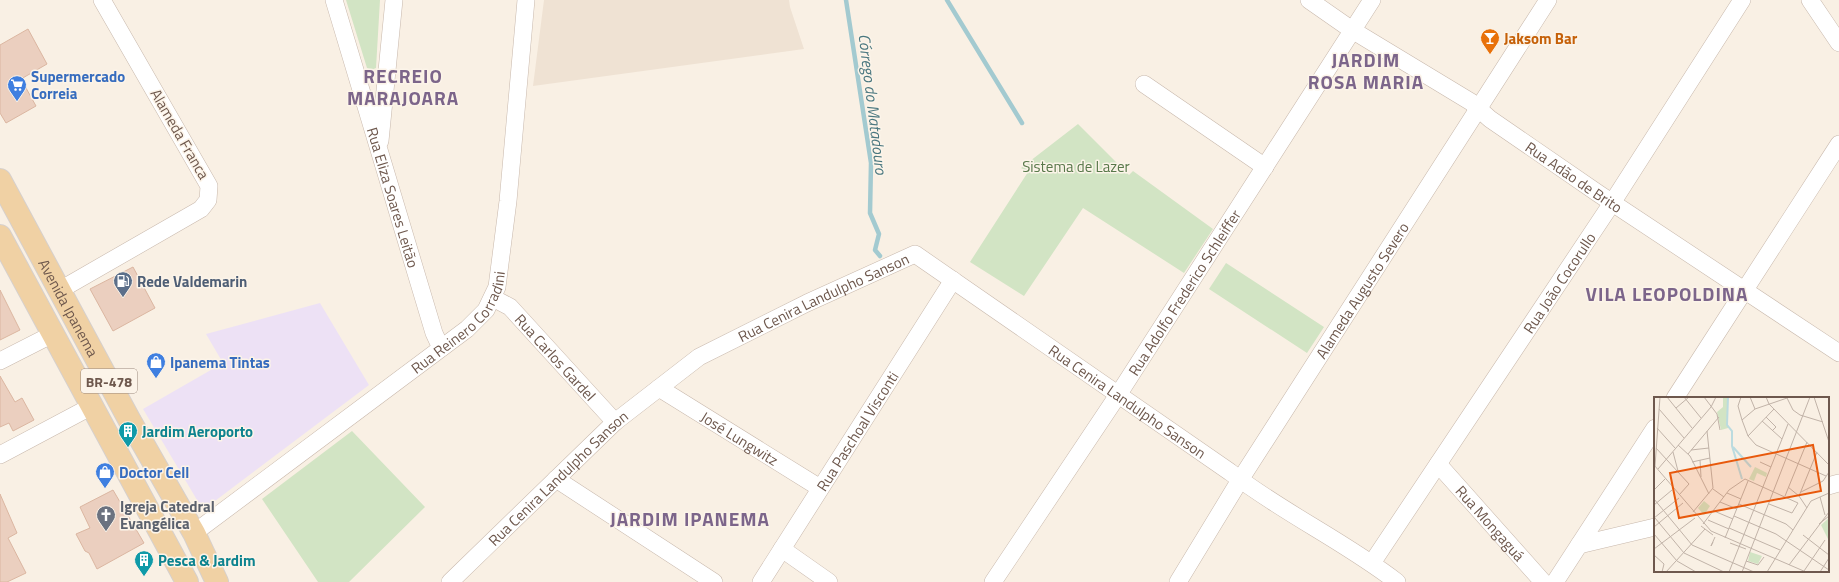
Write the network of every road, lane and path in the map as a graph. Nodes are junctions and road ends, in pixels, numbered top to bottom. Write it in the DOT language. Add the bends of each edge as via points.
graph roads {
  1 [pos="102,0"];
  2 [pos="114,0"];
  3 [pos="334,0"];
  4 [pos="394,0"];
  5 [pos="526,0"];
  6 [pos="1309,0"];
  7 [pos="1372,0"];
  8 [pos="1548,0"];
  9 [pos="1742,0"];
  10 [pos="1810,0"];
  11 [pos="116,24"];
  12 [pos="1352,30"];
  13 [pos="1839,43"];
  14 [pos="1144,84"];
  15 [pos="1479,109"];
  16 [pos="1839,144"];
  17 [pos="379,149"];
  18 [pos="1265,168"];
  19 [pos="0,180"];
  20 [pos="1612,203"];
  21 [pos="0,236"];
  22 [pos="953,280"];
  23 [pos="60,290"];
  24 [pos="1744,290"];
  25 [pos="493,298"];
  26 [pos="53,334"];
  27 [pos="441,348"];
  28 [pos="1839,353"];
  29 [pos="0,361"];
  30 [pos="659,388"];
  31 [pos="1118,395"];
  32 [pos="1676,397"];
  33 [pos="92,406"];
  34 [pos="615,422"];
  35 [pos="1654,430"];
  36 [pos="0,455"];
  37 [pos="1438,464"];
  38 [pos="556,479"];
  39 [pos="1240,480"];
  40 [pos="1839,483"];
  41 [pos="1829,486"];
  42 [pos="820,488"];
  43 [pos="1654,527"];
  44 [pos="194,533"];
  45 [pos="1579,546"];
  46 [pos="782,549"];
  47 [pos="1372,563"];
  48 [pos="460,579"];
  49 [pos="187,582"];
  50 [pos="217,582"];
  51 [pos="714,582"];
  52 [pos="761,582"];
  53 [pos="829,582"];
  54 [pos="993,582"];
  55 [pos="1178,582"];
  56 [pos="1397,582"];
  57 [pos="1543,582"];
  58 [pos="1556,582"];
  1 -- 11 [label="street, Alameda Franca"];
  2 -- 11 [label="street, Alameda Franca"];
  3 -- 17 [label="street, Rua Eliza Soares Leitão"];
  4 -- 17 [label="street"];
  5 -- 25 [label="street, Rua Reinero Corradini" via="508,201 497,287"];
  6 -- 12 [label="street, Rua Adão de Brito"];
  7 -- 12 [label="street, Rua Adolfo Frederico Schleiffer"];
  8 -- 15 [label="street, Alameda Augusto Severo"];
  9 -- 20 [label="street, Rua João Cocorullo"];
  10 -- 13 [label="street"];
  11 -- 23 [label="street, Alameda Franca" via="209,186 208,200 201,209"];
  12 -- 15 [label="street, Rua Adão de Brito"];
  12 -- 18 [label="street, Rua Adolfo Frederico Schleiffer"];
  14 -- 18 [label="street"];
  15 -- 20 [label="street, Rua Adão de Brito"];
  15 -- 39 [label="street, Alameda Augusto Severo"];
  16 -- 24 [label="street"];
  17 -- 27 [label="street, Rua Eliza Soares Leitão" via="434,333"];
  18 -- 31 [label="street, Rua Adolfo Frederico Schleiffer"];
  19 -- 23 [label="main road, Avenida Ipanema / BR-478"];
  20 -- 24 [label="street, Rua Adão de Brito"];
  20 -- 37 [label="street, Rua João Cocorullo"];
  21 -- 26 [label="main road, Avenida Ipanema / BR-478"];
  22 -- 30 [label="street, Rua Cenira Landulpho Sanson" via="915,254 807,303 699,357"];
  22 -- 31 [label="street, Rua Cenira Landulpho Sanson"];
  22 -- 42 [label="street, Rua Paschoal Visconti"];
  23 -- 44 [label="main road, Avenida Ipanema / BR-478"];
  24 -- 28 [label="street, Rua Adão de Brito"];
  24 -- 32 [label="street"];
  25 -- 27 [label="street, Rua Reinero Corradini" via="486,310 467,329"];
  25 -- 34 [label="street, Rua Carlos Gardel" via="510,307"];
  26 -- 29 [label="street"];
  26 -- 33 [label="main road, Avenida Ipanema / BR-478"];
  27 -- 44 [label="street, Rua Reinero Corradini"];
  30 -- 34 [label="street, Rua Cenira Landulpho Sanson"];
  30 -- 42 [label="street, José Lungwitz"];
  31 -- 39 [label="street, Rua Cenira Landulpho Sanson"];
  31 -- 54 [label="street, Rua Adolfo Frederico Schleiffer"];
  33 -- 36 [label="street"];
  33 -- 49 [label="main road, Avenida Ipanema / BR-478"];
  34 -- 38 [label="street, Rua Cenira Landulpho Sanson"];
  35 -- 45 [label="street"];
  37 -- 47 [label="street, Rua João Cocorullo"];
  37 -- 57 [label="street, Rua Mongaguá"];
  38 -- 48 [label="street, Rua Cenira Landulpho Sanson"];
  38 -- 51 [label="street"];
  39 -- 47 [label="street, Rua Cenira Landulpho Sanson"];
  39 -- 55 [label="street, Alameda Augusto Severo"];
  40 -- 41 [label="street"];
  42 -- 46 [label="street, Rua Paschoal Visconti"];
  43 -- 45 [label="street"];
  44 -- 50 [label="main road, Avenida Ipanema / BR-478"];
  45 -- 58 [label="street"];
  46 -- 52 [label="street, Rua Paschoal Visconti"];
  46 -- 53 [label="street"];
  47 -- 56 [label="street, Rua Cenira Landulpho Sanson"];
}
